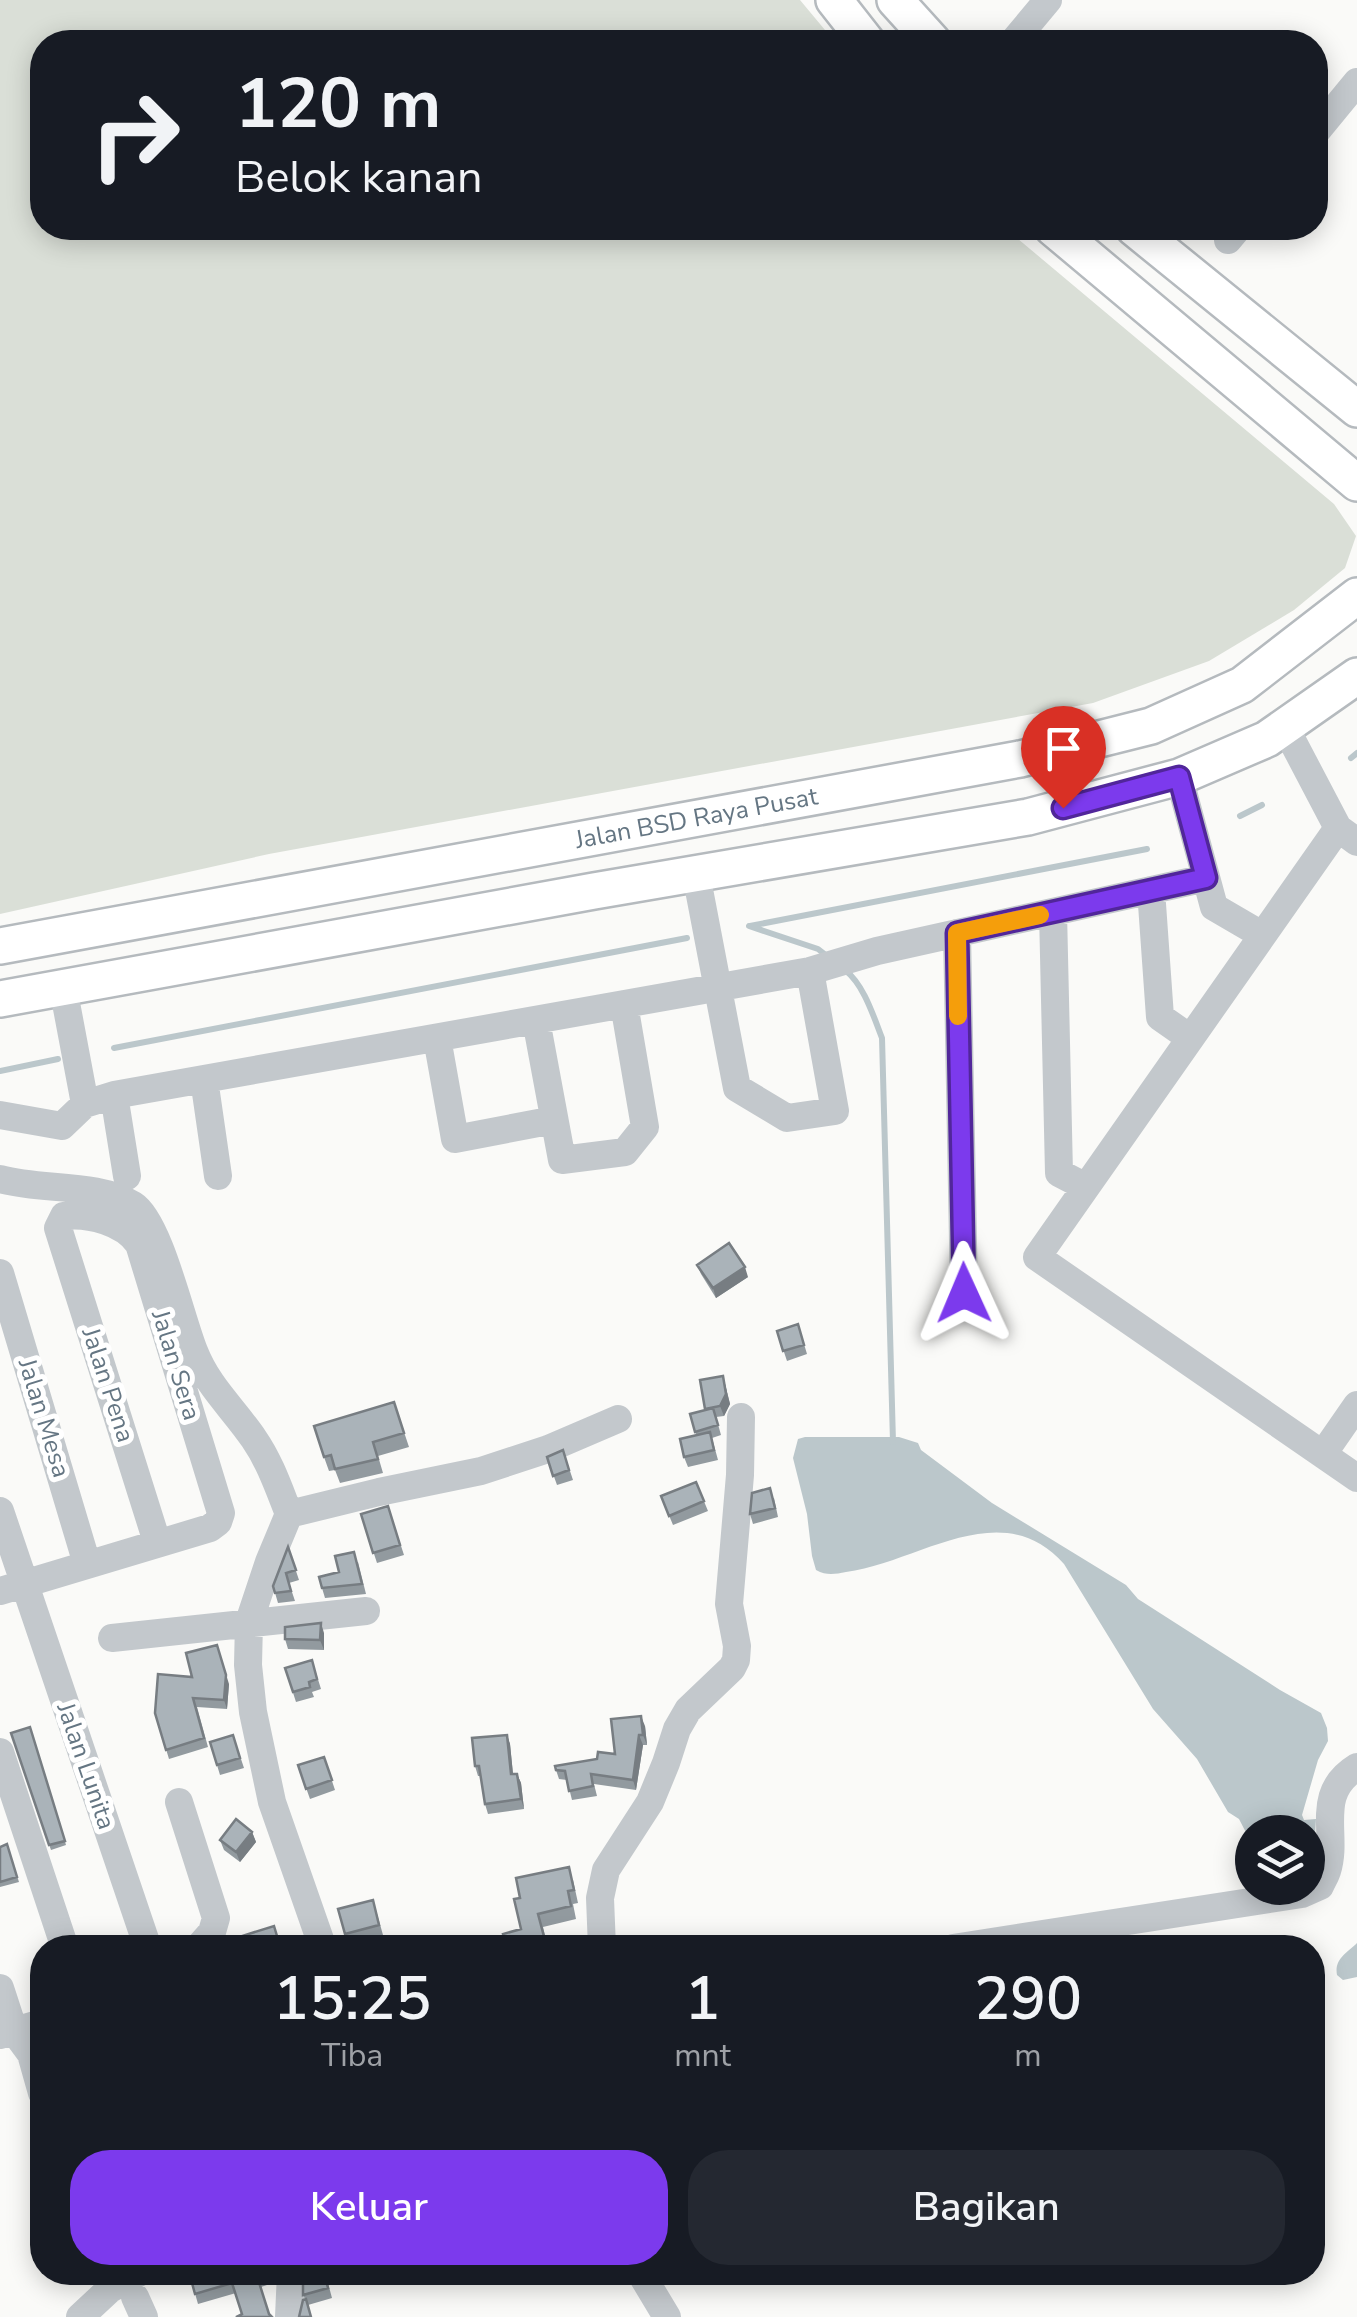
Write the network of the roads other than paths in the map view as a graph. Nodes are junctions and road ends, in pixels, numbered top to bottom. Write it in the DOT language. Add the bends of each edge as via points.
graph roads {
  1 [pos="834,0"];
  2 [pos="894,0"];
  3 [pos="1048,0"];
  4 [pos="858,30"];
  5 [pos="922,30"];
  6 [pos="1023,30"];
  7 [pos="1357,82"];
  8 [pos="1328,117"];
  9 [pos="1067,240"];
  10 [pos="1149,240"];
  11 [pos="1357,409"];
  12 [pos="1313,446"];
  13 [pos="1357,483"];
  14 [pos="1357,507"];
  15 [pos="1351,597"];
  16 [pos="1356,677"];
  17 [pos="1285,726"];
  18 [pos="1179,777"];
  19 [pos="1347,835"];
  20 [pos="584,837"];
  21 [pos="696,874"];
  22 [pos="1206,878"];
  23 [pos="1152,890"];
  24 [pos="594,891"];
  25 [pos="1053,912"];
  26 [pos="957,933"];
  27 [pos="1262,935"];
  28 [pos="0,946"];
  29 [pos="816,970"];
  30 [pos="64,987"];
  31 [pos="719,988"];
  32 [pos="0,998"];
  33 [pos="624,1004"];
  34 [pos="536,1020"];
  35 [pos="436,1038"];
  36 [pos="1190,1038"];
  37 [pos="204,1079"];
  38 [pos="114,1095"];
  39 [pos="85,1104"];
  40 [pos="0,1114"];
  41 [pos="554,1120"];
  42 [pos="127,1176"];
  43 [pos="218,1176"];
  44 [pos="0,1178"];
  45 [pos="1086,1186"];
  46 [pos="58,1228"];
  47 [pos="0,1273"];
  48 [pos="964,1293"];
  49 [pos="1357,1406"];
  50 [pos="741,1417"];
  51 [pos="618,1418"];
  52 [pos="1323,1454"];
  53 [pos="1357,1478"];
  54 [pos="0,1511"];
  55 [pos="289,1514"];
  56 [pos="158,1542"];
  57 [pos="87,1564"];
  58 [pos="12,1588"];
  59 [pos="366,1611"];
  60 [pos="249,1622"];
  61 [pos="112,1638"];
  62 [pos="0,1752"];
  63 [pos="1357,1767"];
  64 [pos="178,1802"];
  65 [pos="61,1935"];
  66 [pos="143,1935"];
  67 [pos="209,1935"];
  68 [pos="318,1935"];
  69 [pos="601,1935"];
  70 [pos="1037,1935"];
  71 [pos="0,1988"];
  72 [pos="7,2033"];
  73 [pos="30,2053"];
  74 [pos="290,2285"];
  75 [pos="648,2285"];
  76 [pos="140,2296"];
  77 [pos="80,2317"];
  78 [pos="289,2317"];
  79 [pos="667,2317"];
  1 -- 4 [label="main road"];
  2 -- 5 [label="main road"];
  3 -- 6 [label="street"];
  7 -- 8 [label="street"];
  9 -- 12 [label="main road"];
  10 -- 11 [label="main road"];
  12 -- 13 [label="main road"];
  12 -- 14 [label="main road"];
  15 -- 20 [label="main road, Jalan BSD Raya Pusat" via="1242,685 1151,726 1020,759"];
  16 -- 17 [label="main road"];
  17 -- 18 [label="main road"];
  17 -- 19 [label="street"];
  18 -- 21 [label="main road" via="1028,818"];
  18 -- 22 [label="street"];
  19 -- 27 [label="street"];
  20 -- 24 [label="main road"];
  20 -- 28 [label="main road, Jalan BSD Raya Pusat"];
  21 -- 24 [label="main road"];
  21 -- 31 [label="street"];
  22 -- 23 [label="street"];
  22 -- 27 [label="street" via="1214,907"];
  23 -- 25 [label="street"];
  23 -- 36 [label="street" via="1160,1017"];
  24 -- 30 [label="main road"];
  25 -- 26 [label="street"];
  25 -- 45 [label="street" via="1059,1173"];
  26 -- 29 [label="street"];
  26 -- 48 [label="street"];
  27 -- 36 [label="street"];
  29 -- 31 [label="street"];
  29 -- 31 [label="street" via="835,1111 787,1118 737,1088"];
  30 -- 32 [label="main road"];
  30 -- 39 [label="street"];
  31 -- 33 [label="street"];
  33 -- 34 [label="street"];
  33 -- 41 [label="street" via="645,1127 624,1152 562,1160"];
  34 -- 35 [label="street"];
  34 -- 41 [label="street"];
  35 -- 37 [label="street"];
  35 -- 41 [label="street" via="455,1139"];
  36 -- 45 [label="street"];
  37 -- 38 [label="street"];
  37 -- 43 [label="street"];
  38 -- 39 [label="street"];
  38 -- 42 [label="street"];
  39 -- 40 [label="street" via="62,1126"];
  44 -- 55 [label="street" via="112,1194 138,1207 194,1353 254,1439"];
  45 -- 52 [label="street" via="1037,1257"];
  46 -- 56 [label="street, Jalan Pena"];
  46 -- 56 [label="street, Jalan Sera" via="72,1215 112,1223 139,1244 146,1264 221,1513 210,1528"];
  47 -- 57 [label="street, Jalan Mesa"];
  49 -- 52 [label="street"];
  50 -- 69 [label="street" via="729,1604 736,1660 688,1710 650,1802 606,1870"];
  51 -- 55 [label="street" via="480,1472"];
  52 -- 53 [label="street"];
  54 -- 58 [label="street, Jalan Lunita"];
  55 -- 60 [label="street"];
  56 -- 57 [label="street"];
  57 -- 58 [label="street"];
  58 -- 66 [label="street, Jalan Lunita"];
  59 -- 60 [label="street"];
  60 -- 61 [label="street"];
  60 -- 68 [label="street" via="253,1712 272,1802"];
  62 -- 65 [label="street"];
  63 -- 70 [label="street" via="1330,1804 1328,1869 1320,1886"];
  64 -- 67 [label="street" via="216,1918"];
  71 -- 72 [label="street"];
  72 -- 73 [label="street"];
  74 -- 78 [label="street"];
  75 -- 79 [label="street"];
  76 -- 77 [label="street" via="110,2290"];
}
